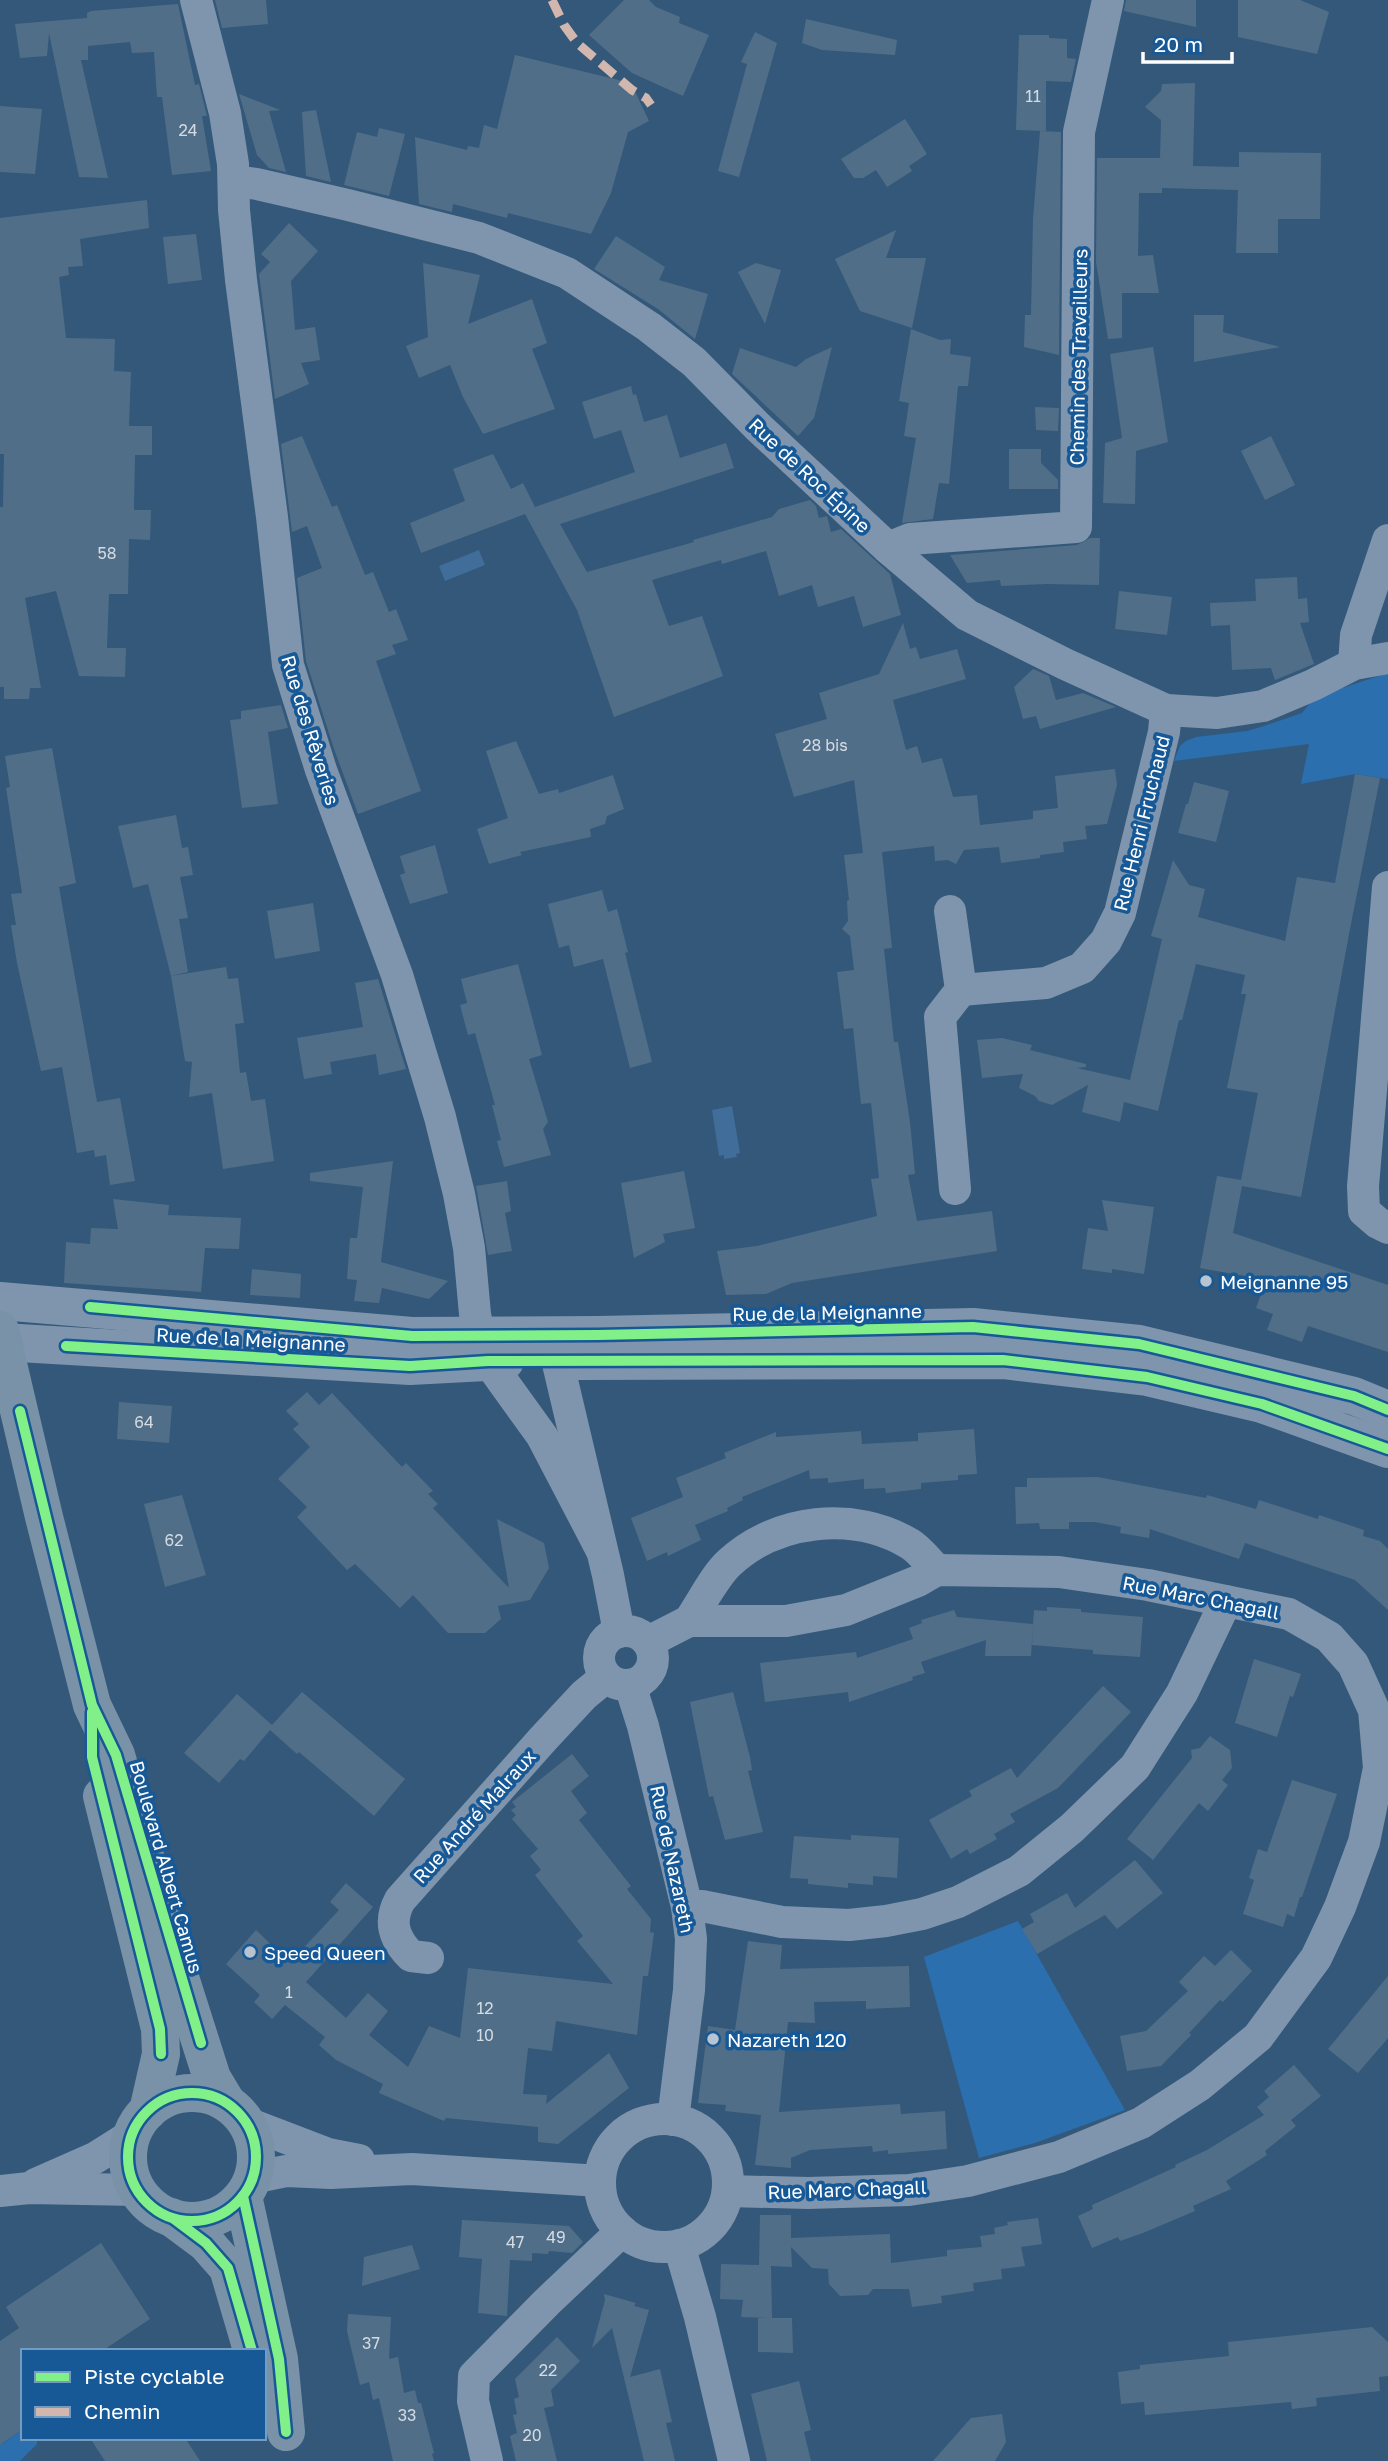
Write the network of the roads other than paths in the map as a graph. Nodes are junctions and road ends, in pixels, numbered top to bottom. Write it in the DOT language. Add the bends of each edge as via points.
graph roads {
  1 [pos="196,0"];
  2 [pos="1108,0"];
  3 [pos="234,186"];
  4 [pos="1388,540"];
  5 [pos="888,548"];
  6 [pos="1388,658"];
  7 [pos="1354,663"];
  8 [pos="1166,710"];
  9 [pos="1388,887"];
  10 [pos="950,911"];
  11 [pos="961,990"];
  12 [pos="955,1189"];
  13 [pos="1388,1228"];
  14 [pos="0,1301"];
  15 [pos="1,1338"];
  16 [pos="484,1348"];
  17 [pos="554,1348"];
  18 [pos="1388,1410"];
  19 [pos="1388,1449"];
  20 [pos="601,1549"];
  21 [pos="937,1570"];
  22 [pos="1226,1601"];
  23 [pos="689,1621"];
  24 [pos="633,1637"];
  25 [pos="618,1681"];
  26 [pos="92,1705"];
  27 [pos="687,1907"];
  28 [pos="428,1958"];
  29 [pos="237,2113"];
  30 [pos="673,2120"];
  31 [pos="140,2122"];
  32 [pos="412,2169"];
  33 [pos="600,2181"];
  34 [pos="247,2187"];
  35 [pos="14,2189"];
  36 [pos="138,2190"];
  37 [pos="727,2191"];
  38 [pos="171,2217"];
  39 [pos="622,2231"];
  40 [pos="678,2245"];
  41 [pos="251,2349"];
  42 [pos="266,2387"];
  43 [pos="289,2447"];
  44 [pos="487,2461"];
  45 [pos="734,2461"];
  1 -- 3 [label="street, Rue des Rêveries" via="225,113"];
  2 -- 5 [label="street, Chemin des Travailleurs" via="1079,132 1076,527 910,539"];
  3 -- 5 [label="street, Rue de Roc Épine" via="257,184 479,238 567,273 694,362"];
  3 -- 16 [label="street, Rue des Rêveries" via="241,280 288,665 321,771 397,975 440,1117 459,1194"];
  4 -- 7 [label="street" via="1356,635"];
  5 -- 8 [label="street, Rue de Roc Épine" via="967,615"];
  6 -- 7 [label="street, Rue de Roc Épine"];
  7 -- 8 [label="street, Rue de Roc Épine" via="1263,706 1217,713"];
  8 -- 11 [label="street, Rue Henri Fruchaud" via="1120,913 1106,941 1082,968 1046,984"];
  9 -- 13 [label="street" via="1363,1185 1364,1211"];
  10 -- 11 [label="street"];
  11 -- 12 [label="street" via="940,1017"];
  14 -- 16 [label="street, Rue de la Meignanne" via="412,1336"];
  15 -- 16 [label="street, Rue de la Meignanne" via="410,1366"];
  15 -- 26 [label="main road, Boulevard Albert Camus"];
  16 -- 17 [label="street, Rue de la Meignanne"];
  16 -- 20 [label="street" via="542,1436"];
  17 -- 18 [label="street, Rue de la Meignanne" via="973,1326 1139,1344 1354,1396"];
  17 -- 19 [label="street, Rue de la Meignanne" via="1003,1360 1147,1377 1262,1404"];
  17 -- 20 [label="street"];
  20 -- 24 [label="street"];
  21 -- 22 [label="street, Rue Marc Chagall" via="1059,1572"];
  21 -- 23 [label="street, Rue Marc Chagall" via="846,1610 786,1622"];
  21 -- 23 [label="street, Rue Marc Chagall" via="911,1545 874,1528 840,1523 803,1525 756,1543 728,1564"];
  22 -- 27 [label="street" via="1182,1692 1135,1767 1019,1871 958,1902 886,1921 849,1925 782,1922"];
  22 -- 37 [label="street, Rue Marc Chagall" via="1289,1614 1329,1637 1353,1664 1374,1710 1379,1768 1364,1842 1335,1917 1316,1958 1258,2037 1200,2085 1141,2123 1059,2157 968,2181 909,2190"];
  23 -- 24 [label="street, Rue Marc Chagall"];
  24 -- 25 [label="street, Rue de Nazareth" via="609,1637 600,1651 600,1665"];
  24 -- 25 [label="street" via="652,1650 652,1666 644,1678"];
  25 -- 27 [label="street, Rue de Nazareth" via="643,1726"];
  25 -- 28 [label="street, Rue André Malraux" via="584,1695 400,1900 393,1917 396,1937 411,1956"];
  26 -- 29 [label="main road, Boulevard Albert Camus" via="116,1755 212,2078"];
  26 -- 31 [label="main road, Boulevard Albert Camus" via="92,1757 160,2029 161,2054"];
  27 -- 30 [label="street, Rue de Nazareth" via="689,1990"];
  29 -- 31 [label="main road" via="219,2098 181,2094 163,2100"];
  29 -- 32 [label="street" via="328,2154"];
  29 -- 34 [label="main road" via="256,2150"];
  30 -- 33 [label="street" via="650,2121 623,2134 605,2159"];
  30 -- 37 [label="street" via="696,2128 715,2144 726,2166"];
  31 -- 35 [label="street" via="94,2158"];
  31 -- 36 [label="main road" via="128,2158"];
  32 -- 33 [label="street"];
  32 -- 34 [label="street" via="331,2174 286,2171"];
  33 -- 39 [label="street" via="605,2208"];
  34 -- 38 [label="main road" via="227,2211 212,2217 195,2221"];
  34 -- 43 [label="main road" via="279,2359"];
  35 -- 36 [label="street"];
  36 -- 38 [label="main road" via="152,2206"];
  37 -- 40 [label="street" via="712,2226"];
  38 -- 41 [label="main road" via="206,2243 228,2268"];
  39 -- 40 [label="street" via="653,2246"];
  39 -- 44 [label="street" via="474,2376 472,2401"];
  40 -- 45 [label="street"];
  42 -- 43 [label="main road"];
}
